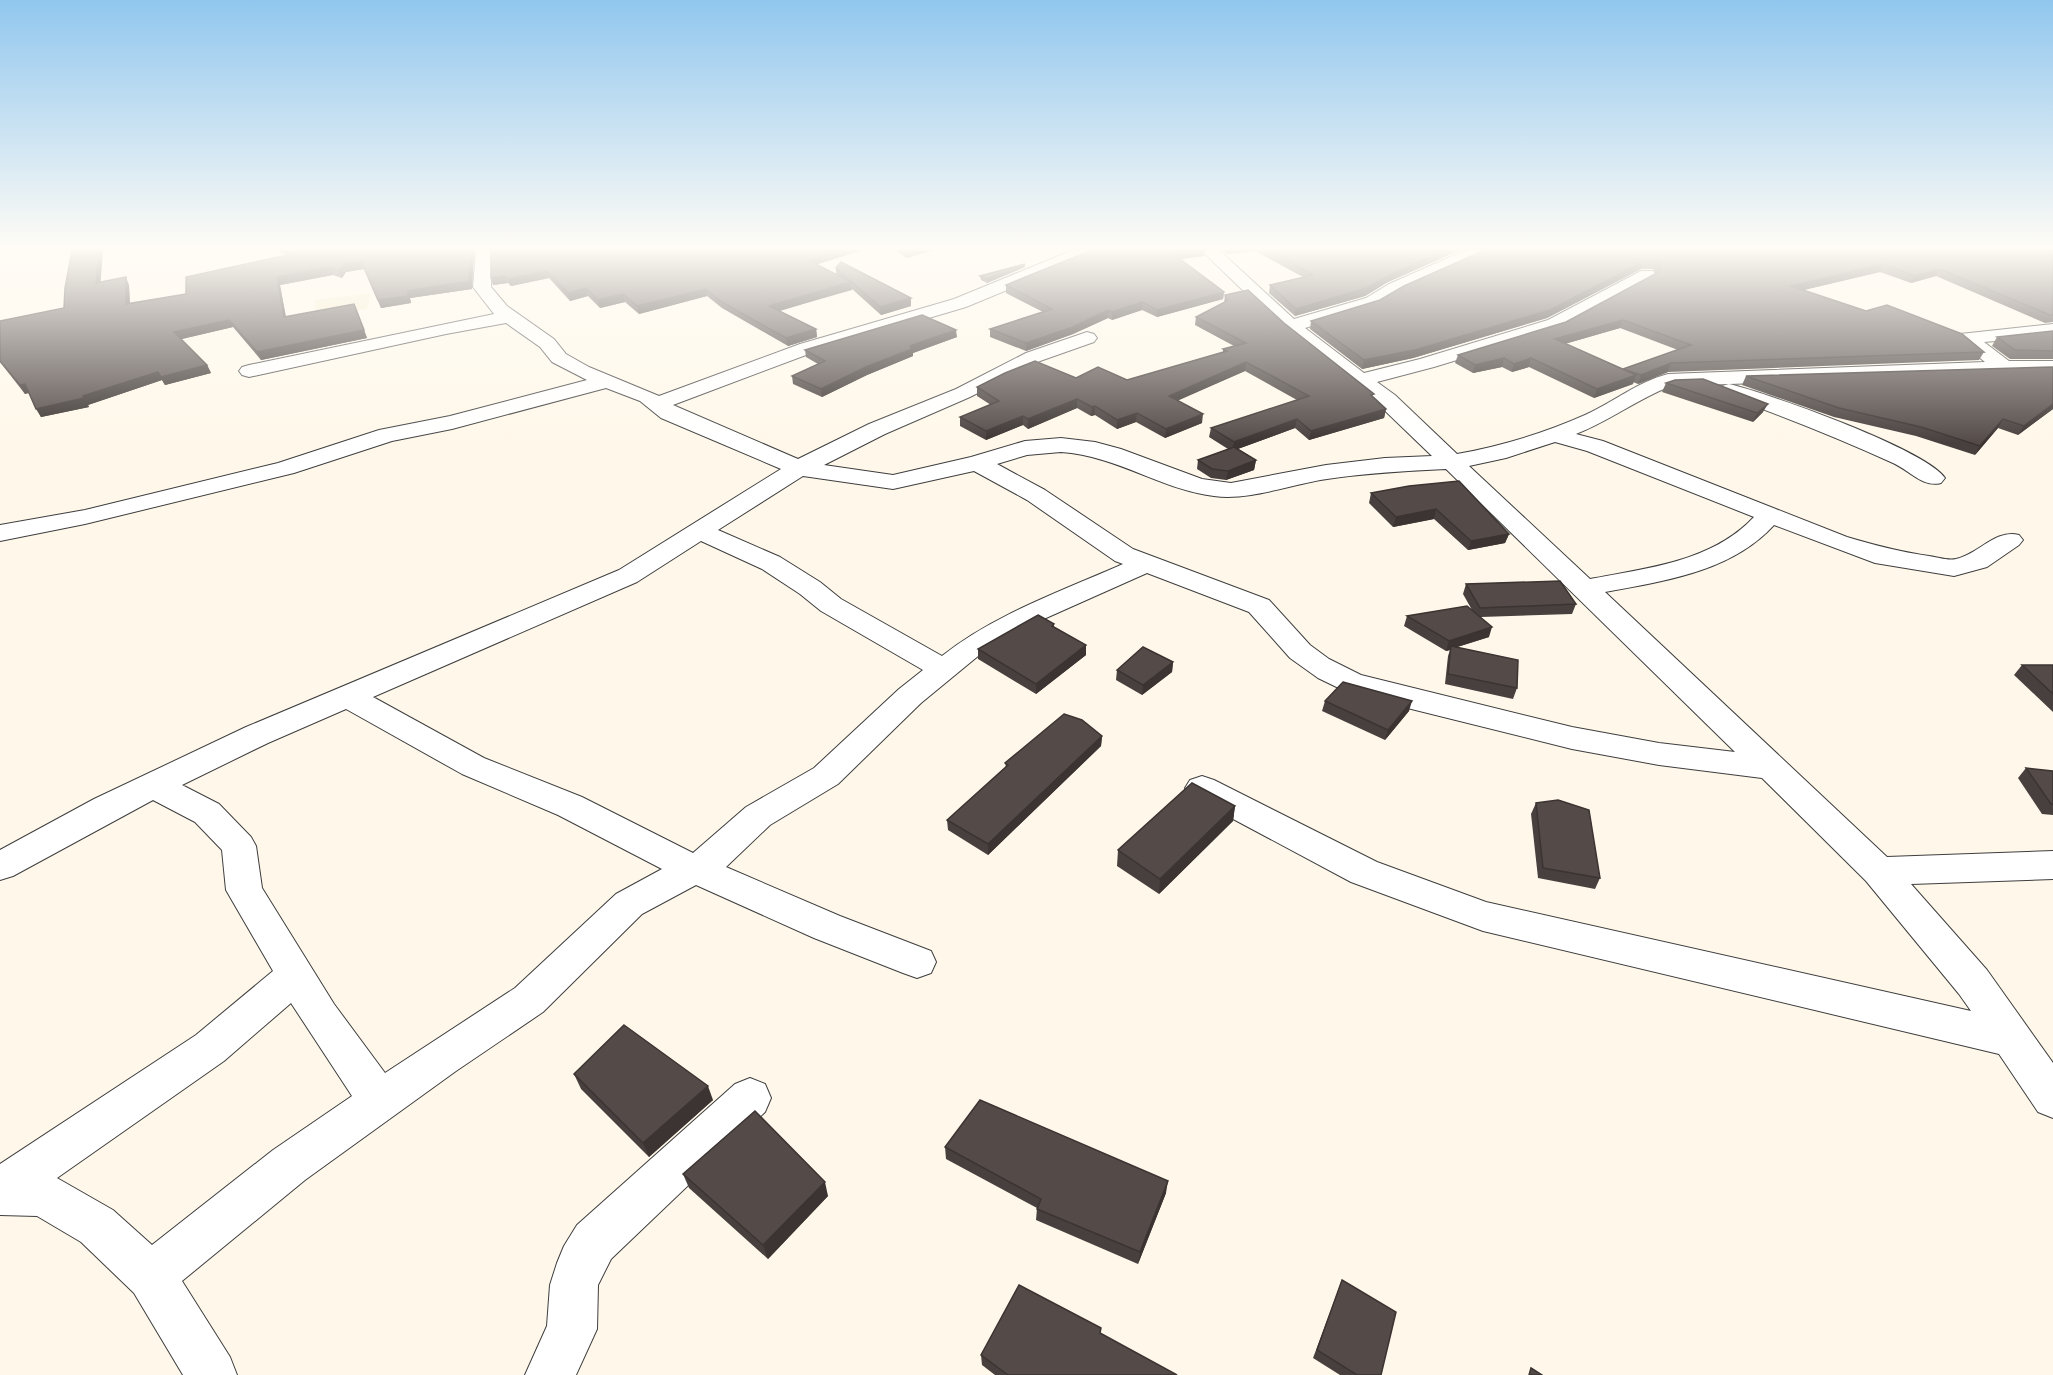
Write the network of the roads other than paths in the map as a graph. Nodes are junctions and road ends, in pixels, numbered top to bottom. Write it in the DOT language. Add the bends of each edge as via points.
graph roads {
  1 [pos="505,314"];
  2 [pos="922,314"];
  3 [pos="1277,314"];
  4 [pos="1333,314"];
  5 [pos="1574,314"];
  6 [pos="509,317"];
  7 [pos="1291,327"];
  8 [pos="2053,330"];
  9 [pos="1087,338"];
  10 [pos="2053,367"];
  11 [pos="2005,368"];
  12 [pos="249,371"];
  13 [pos="1695,378"];
  14 [pos="1360,380"];
  15 [pos="607,381"];
  16 [pos="657,404"];
  17 [pos="1554,435"];
  18 [pos="1452,462"];
  19 [pos="977,463"];
  20 [pos="799,468"];
  21 [pos="1933,478"];
  22 [pos="1769,516"];
  23 [pos="700,531"];
  24 [pos="0,532"];
  25 [pos="2010,540"];
  26 [pos="1145,564"];
  27 [pos="1585,588"];
  28 [pos="943,669"];
  29 [pos="347,696"];
  30 [pos="1773,768"];
  31 [pos="153,785"];
  32 [pos="1202,788"];
  33 [pos="2053,865"];
  34 [pos="0,866"];
  35 [pos="694,869"];
  36 [pos="1879,871"];
  37 [pos="917,962"];
  38 [pos="296,975"];
  39 [pos="2013,1039"];
  40 [pos="750,1098"];
  41 [pos="2053,1098"];
  42 [pos="380,1100"];
  43 [pos="0,1191"];
  44 [pos="151,1276"];
  45 [pos="212,1375"];
  46 [pos="550,1375"];
  1 -- 6 [label="street"];
  2 -- 16 [label="street" via="807,348"];
  3 -- 7 [label="street"];
  4 -- 7 [label="street"];
  5 -- 14 [label="street" via="1556,324"];
  6 -- 12 [label="street"];
  6 -- 15 [label="street" via="547,343 559,358"];
  7 -- 14 [label="street"];
  8 -- 11 [label="street" via="1967,338"];
  9 -- 20 [label="street" via="1033,357"];
  10 -- 11 [label="street"];
  11 -- 13 [label="street"];
  13 -- 17 [label="street" via="1668,380 1644,389 1596,418"];
  13 -- 21 [label="street" via="1822,423 1915,464"];
  14 -- 18 [label="street" via="1387,400"];
  15 -- 16 [label="street"];
  15 -- 24 [label="street" via="387,435 286,468 85,517"];
  16 -- 20 [label="street" via="669,413"];
  17 -- 18 [label="street" via="1498,453"];
  17 -- 22 [label="street" via="1595,446"];
  18 -- 19 [label="street" via="1326,472 1231,490 1194,484 1087,447 1025,448"];
  18 -- 27 [label="street"];
  19 -- 20 [label="street" via="892,482"];
  19 -- 26 [label="street" via="1036,495 1124,555"];
  20 -- 23 [label="street"];
  22 -- 25 [label="street" via="1884,557 1954,568 1978,561"];
  22 -- 27 [label="street" via="1747,538 1715,556 1681,568"];
  23 -- 28 [label="street" via="771,563 831,605"];
  23 -- 29 [label="street" via="612,584"];
  26 -- 28 [label="street" via="1036,612 973,645"];
  26 -- 30 [label="street" via="1259,606 1307,659 1362,687 1572,738"];
  27 -- 30 [label="street"];
  28 -- 35 [label="street" via="826,776 758,816 709,861"];
  29 -- 31 [label="street"];
  29 -- 35 [label="street" via="473,766 570,806"];
  30 -- 36 [label="street"];
  31 -- 34 [label="street"];
  31 -- 38 [label="street" via="207,813 239,846 244,890"];
  32 -- 39 [label="street" via="1364,872 1483,916"];
  33 -- 36 [label="street"];
  35 -- 37 [label="street"];
  35 -- 42 [label="street" via="629,904 529,1000"];
  36 -- 39 [label="street" via="1973,982"];
  38 -- 42 [label="street"];
  38 -- 43 [label="street" via="210,1048"];
  39 -- 41 [label="street"];
  40 -- 46 [label="street" via="594,1242 574,1285 572,1329"];
  42 -- 44 [label="street" via="289,1165"];
  43 -- 44 [label="street" via="37,1193 51,1198 97,1226"];
  44 -- 45 [label="street"];
}
